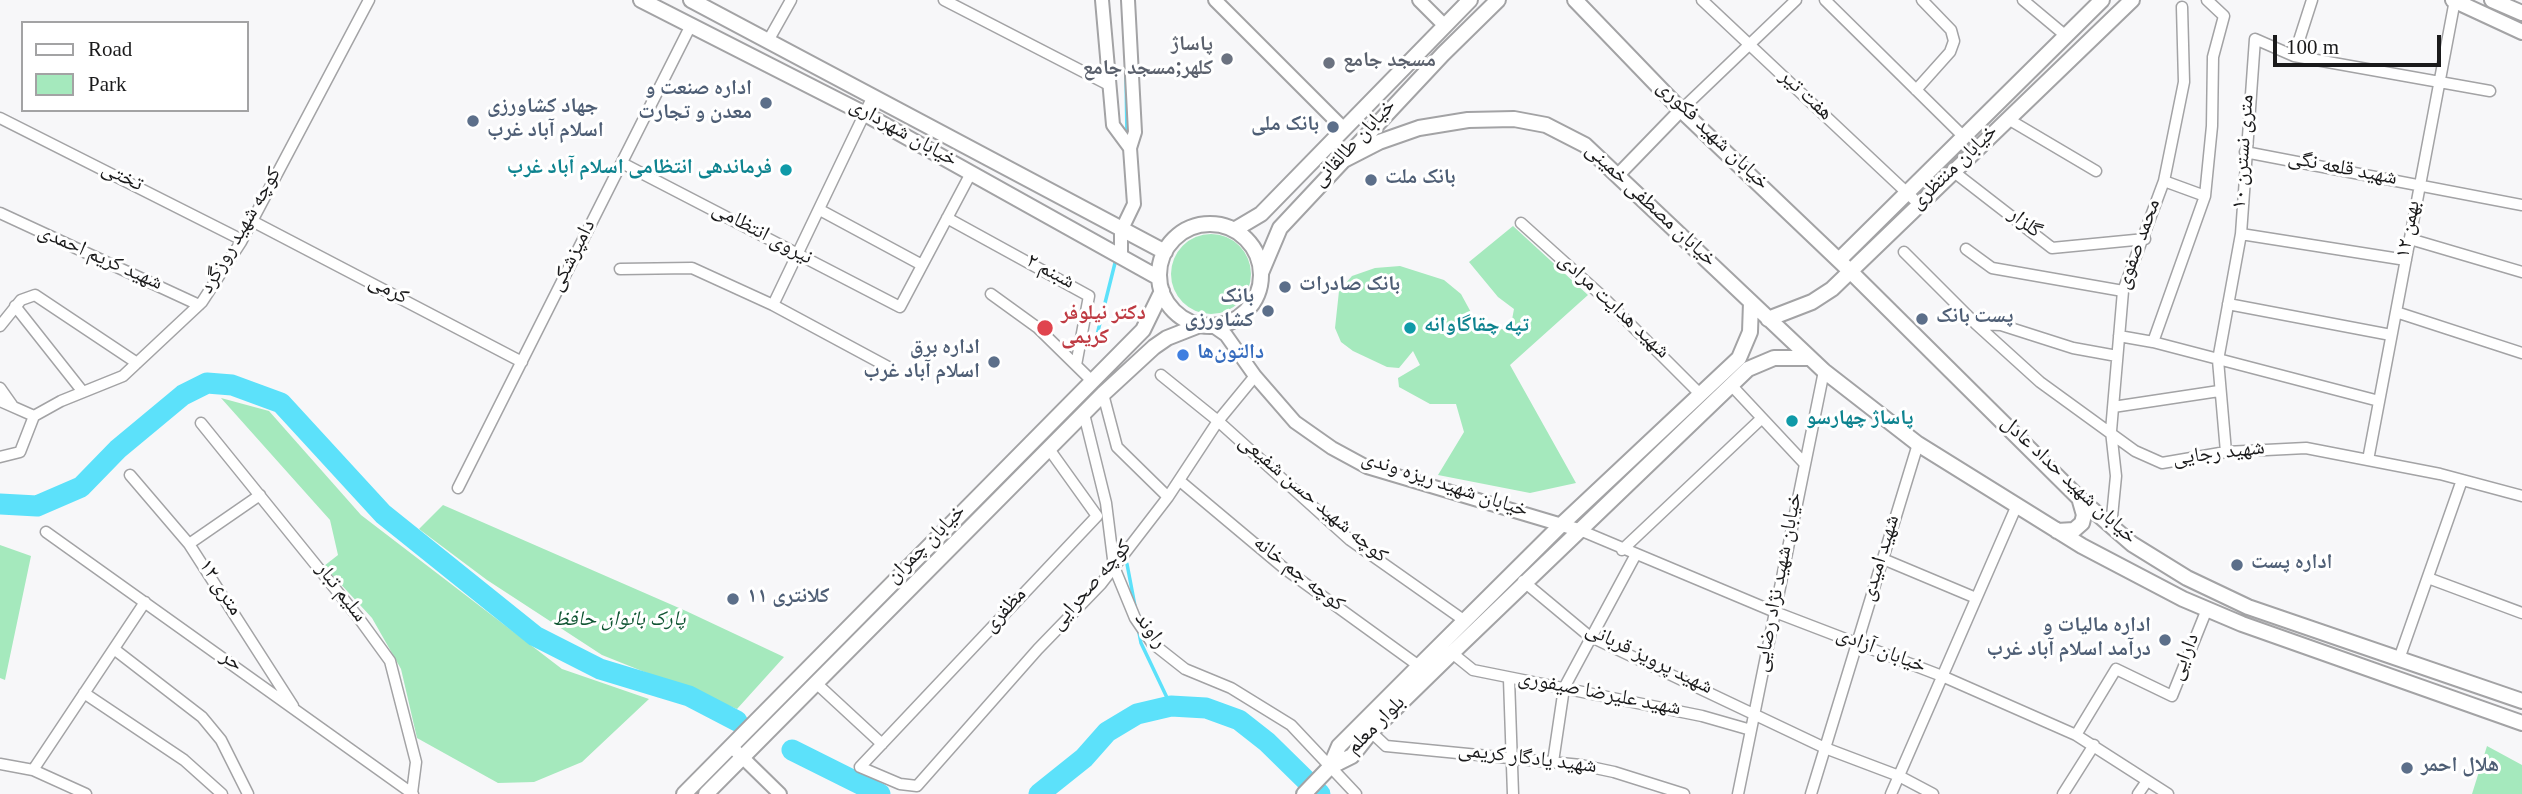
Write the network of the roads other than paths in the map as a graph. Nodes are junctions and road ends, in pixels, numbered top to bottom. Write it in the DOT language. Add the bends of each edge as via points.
graph roads {
  1 [pos="369,0"];
  2 [pos="641,0"];
  3 [pos="691,0"];
  4 [pos="791,0"];
  5 [pos="944,0"];
  6 [pos="1102,0"];
  7 [pos="1128,0"];
  8 [pos="1215,0"];
  9 [pos="1419,0"];
  10 [pos="1470,0"];
  11 [pos="1499,0"];
  12 [pos="1575,0"];
  13 [pos="1702,0"];
  14 [pos="1796,0"];
  15 [pos="1825,0"];
  16 [pos="1922,0"];
  17 [pos="2023,0"];
  18 [pos="2102,0"];
  19 [pos="2132,0"];
  20 [pos="2207,0"];
  21 [pos="2312,0"];
  22 [pos="2454,0"];
  23 [pos="2492,0"];
  24 [pos="2182,8"];
  25 [pos="2522,13"];
  26 [pos="691,25"];
  27 [pos="1445,26"];
  28 [pos="2522,32"];
  29 [pos="2066,36"];
  30 [pos="768,41"];
  31 [pos="1750,45"];
  32 [pos="2294,56"];
  33 [pos="2439,83"];
  34 [pos="1109,85"];
  35 [pos="1916,90"];
  36 [pos="2490,91"];
  37 [pos="873,96"];
  38 [pos="1681,110"];
  39 [pos="865,114"];
  40 [pos="0,118"];
  41 [pos="2008,119"];
  42 [pos="1344,129"];
  43 [pos="1964,137"];
  44 [pos="1130,148"];
  45 [pos="2245,152"];
  46 [pos="1342,161"];
  47 [pos="622,163"];
  48 [pos="2096,171"];
  49 [pos="1954,172"];
  50 [pos="971,173"];
  51 [pos="1618,175"];
  52 [pos="2164,181"];
  53 [pos="2420,187"];
  54 [pos="1907,193"];
  55 [pos="1280,194"];
  56 [pos="2204,196"];
  57 [pos="1920,205"];
  58 [pos="2522,205"];
  59 [pos="820,210"];
  60 [pos="1296,210"];
  61 [pos="0,213"];
  62 [pos="947,218"];
  63 [pos="253,221"];
  64 [pos="1521,223"];
  65 [pos="1234,230"];
  66 [pos="1121,231"];
  67 [pos="2241,234"];
  68 [pos="2145,239"];
  69 [pos="2410,239"];
  70 [pos="242,240"];
  71 [pos="1966,249"];
  72 [pos="1165,252"];
  73 [pos="1904,252"];
  74 [pos="798,256"];
  75 [pos="1121,257"];
  76 [pos="1839,260"];
  77 [pos="2406,260"];
  78 [pos="922,265"];
  79 [pos="620,268"];
  80 [pos="1850,271"];
  81 [pos="2522,272"];
  82 [pos="1262,273"];
  83 [pos="1160,284"];
  84 [pos="2123,291"];
  85 [pos="991,293"];
  86 [pos="1751,302"];
  87 [pos="773,304"];
  88 [pos="2228,304"];
  89 [pos="199,305"];
  90 [pos="15,306"];
  91 [pos="2396,312"];
  92 [pos="1768,319"];
  93 [pos="1976,324"];
  94 [pos="0,326"];
  95 [pos="1206,326"];
  96 [pos="2392,335"];
  97 [pos="2119,336"];
  98 [pos="2153,342"];
  99 [pos="2522,353"];
  100 [pos="2117,356"];
  101 [pos="1808,358"];
  102 [pos="2218,360"];
  103 [pos="522,362"];
  104 [pos="137,363"];
  105 [pos="1076,365"];
  106 [pos="890,368"];
  107 [pos="1824,371"];
  108 [pos="1161,375"];
  109 [pos="1255,376"];
  110 [pos="1092,381"];
  111 [pos="1732,386"];
  112 [pos="0,388"];
  113 [pos="2220,391"];
  114 [pos="83,392"];
  115 [pos="1103,394"];
  116 [pos="1701,395"];
  117 [pos="0,401"];
  118 [pos="2379,401"];
  119 [pos="15,407"];
  120 [pos="2113,407"];
  121 [pos="1084,414"];
  122 [pos="34,416"];
  123 [pos="1762,418"];
  124 [pos="1218,421"];
  125 [pos="201,423"];
  126 [pos="2111,431"];
  127 [pos="1918,444"];
  128 [pos="1049,449"];
  129 [pos="2226,452"];
  130 [pos="0,457"];
  131 [pos="2368,460"];
  132 [pos="1805,464"];
  133 [pos="130,475"];
  134 [pos="2462,480"];
  135 [pos="1180,481"];
  136 [pos="458,488"];
  137 [pos="260,495"];
  138 [pos="2522,496"];
  139 [pos="1168,497"];
  140 [pos="2079,498"];
  141 [pos="2017,505"];
  142 [pos="1562,524"];
  143 [pos="2111,527"];
  144 [pos="1581,531"];
  145 [pos="2057,531"];
  146 [pos="46,532"];
  147 [pos="189,544"];
  148 [pos="2132,544"];
  149 [pos="1622,550"];
  150 [pos="1635,556"];
  151 [pos="1883,559"];
  152 [pos="2116,565"];
  153 [pos="1114,567"];
  154 [pos="1516,572"];
  155 [pos="2428,578"];
  156 [pos="1526,584"];
  157 [pos="1976,598"];
  158 [pos="145,602"];
  159 [pos="2207,609"];
  160 [pos="1775,612"];
  161 [pos="2522,612"];
  162 [pos="1465,621"];
  163 [pos="1590,636"];
  164 [pos="1857,645"];
  165 [pos="114,649"];
  166 [pos="1452,653"];
  167 [pos="2399,659"];
  168 [pos="1419,666"];
  169 [pos="1942,676"];
  170 [pos="1509,679"];
  171 [pos="816,683"];
  172 [pos="1564,688"];
  173 [pos="84,693"];
  174 [pos="2522,701"];
  175 [pos="296,710"];
  176 [pos="1754,713"];
  177 [pos="2522,723"];
  178 [pos="1751,730"];
  179 [pos="1371,732"];
  180 [pos="2076,735"];
  181 [pos="882,744"];
  182 [pos="2094,745"];
  183 [pos="731,746"];
  184 [pos="1825,748"];
  185 [pos="742,757"];
  186 [pos="1512,758"];
  187 [pos="1553,762"];
  188 [pos="0,764"];
  189 [pos="860,767"];
  190 [pos="1330,767"];
  191 [pos="33,770"];
  192 [pos="1899,776"];
  193 [pos="2147,781"];
  194 [pos="86,794"];
  195 [pos="222,794"];
  196 [pos="248,794"];
  197 [pos="413,794"];
  198 [pos="684,794"];
  199 [pos="706,794"];
  200 [pos="780,794"];
  201 [pos="1304,794"];
  202 [pos="1356,794"];
  203 [pos="1513,794"];
  204 [pos="1684,794"];
  205 [pos="1738,794"];
  206 [pos="1811,794"];
  207 [pos="1891,794"];
  208 [pos="1933,794"];
  209 [pos="2063,794"];
  210 [pos="2138,794"];
  211 [pos="2168,794"];
  1 -- 63 [label="street, کوچه شهید روزگرد"];
  2 -- 26 [label="main road, خیابان شهرداری"];
  3 -- 30 [label="main road, خیابان شهرداری"];
  4 -- 30 [label="street"];
  5 -- 34 [label="street"];
  6 -- 34 [label="street"];
  7 -- 44 [label="street" via="1135,132"];
  8 -- 42 [label="street"];
  9 -- 27 [label="street"];
  10 -- 27 [label="main road, خیابان طالقانی"];
  11 -- 46 [label="main road, خیابان طالقانی"];
  12 -- 38 [label="main road, خیابان شهید فکوری"];
  13 -- 31 [label="street, هفت تیر"];
  14 -- 31 [label="street"];
  15 -- 35 [label="street"];
  16 -- 35 [label="street" via="1951,30 1954,41 1950,52"];
  17 -- 29 [label="street"];
  18 -- 29 [label="main road, خیابان منتظری"];
  19 -- 41 [label="main road, خیابان منتظری"];
  20 -- 56 [label="street" via="2224,16 2213,57"];
  21 -- 32 [label="street"];
  22 -- 28 [label="main road"];
  22 -- 33 [label="street, ۱۲ بهمن"];
  23 -- 25 [label="main road"];
  24 -- 52 [label="street, محمد صفوی" via="2184,82"];
  26 -- 39 [label="main road, خیابان شهرداری"];
  26 -- 47 [label="street, دامپزشکی"];
  27 -- 42 [label="main road, خیابان طالقانی"];
  29 -- 43 [label="main road, خیابان منتظری"];
  30 -- 37 [label="main road, خیابان شهرداری"];
  31 -- 38 [label="street"];
  31 -- 54 [label="street, هفت تیر"];
  32 -- 33 [label="street, ۱۰ متری نسترن"];
  32 -- 45 [label="street, ۱۰ متری نسترن" via="2255,39"];
  33 -- 36 [label="street, ۱۰ متری نسترن"];
  33 -- 53 [label="street, ۱۲ بهمن"];
  34 -- 44 [label="street" via="1113,125"];
  35 -- 43 [label="street"];
  37 -- 39 [label="street"];
  37 -- 66 [label="main road, خیابان شهرداری"];
  38 -- 51 [label="street"];
  38 -- 76 [label="main road, خیابان شهید فکوری"];
  39 -- 50 [label="main road, خیابان شهرداری"];
  39 -- 59 [label="street"];
  40 -- 70 [label="street, تختی"];
  41 -- 48 [label="street"];
  41 -- 49 [label="main road, خیابان منتظری"];
  42 -- 55 [label="main road, خیابان طالقانی"];
  43 -- 54 [label="main road, خیابان منتظری"];
  44 -- 66 [label="street" via="1134,204"];
  45 -- 53 [label="street, شهید قلعه نگی"];
  45 -- 67 [label="street, ۱۰ متری نسترن"];
  46 -- 51 [label="main road, خیابان مصطفی خمینی" via="1419,128 1514,119 1546,125 1585,145"];
  46 -- 60 [label="main road, خیابان طالقانی"];
  47 -- 74 [label="street, نیروی انتظامی"];
  47 -- 103 [label="street, دامپزشکی"];
  49 -- 57 [label="main road, خیابان منتظری"];
  49 -- 68 [label="street, گلزار" via="2052,248"];
  50 -- 62 [label="street"];
  50 -- 75 [label="main road, خیابان شهرداری"];
  51 -- 86 [label="main road, خیابان مصطفی خمینی"];
  52 -- 56 [label="street"];
  52 -- 68 [label="street, محمد صفوی"];
  53 -- 58 [label="street, شهید قلعه نگی"];
  53 -- 69 [label="street, ۱۲ بهمن"];
  54 -- 57 [label="street, هفت تیر"];
  54 -- 76 [label="main road, خیابان منتظری"];
  55 -- 60 [label="main road" via="1281,206"];
  55 -- 65 [label="main road, خیابان طالقانی" via="1261,214"];
  56 -- 98 [label="street"];
  57 -- 80 [label="main road, خیابان منتظری"];
  59 -- 74 [label="street"];
  59 -- 78 [label="street"];
  60 -- 82 [label="main road, خیابان طالقانی" via="1280,228"];
  61 -- 89 [label="street, شهید کریم احمدی"];
  62 -- 78 [label="street"];
  62 -- 105 [label="street, شبنم ۲" via="1090,296"];
  63 -- 70 [label="street, کوچه شهید روزگرد"];
  63 -- 103 [label="street, کرمی"];
  64 -- 116 [label="street, شهید هدایت مرادی"];
  65 -- 72 [label="main road" via="1195,227 1183,232"];
  65 -- 82 [label="main road" via="1253,248"];
  66 -- 72 [label="main road, خیابان شهرداری"];
  66 -- 75 [label="street"];
  67 -- 77 [label="street"];
  67 -- 88 [label="street, ۱۰ متری نسترن"];
  68 -- 84 [label="street, محمد صفوی"];
  69 -- 77 [label="street, ۱۲ بهمن"];
  69 -- 81 [label="street"];
  70 -- 89 [label="street, کوچه شهید روزگرد"];
  71 -- 84 [label="street" via="1992,268"];
  72 -- 83 [label="main road"];
  73 -- 93 [label="street, شهید رجایی"];
  74 -- 78 [label="street, نیروی انتظامی" via="900,307"];
  74 -- 87 [label="street"];
  75 -- 83 [label="main road, خیابان شهرداری"];
  76 -- 80 [label="main road, خیابان شهید فکوری"];
  77 -- 91 [label="street, ۱۲ بهمن"];
  79 -- 87 [label="street" via="692,268"];
  80 -- 92 [label="main road, خیابان منتظری" via="1812,302"];
  80 -- 140 [label="main road, خیابان شهید حداد عادل"];
  82 -- 95 [label="main road" via="1248,310 1238,318"];
  83 -- 95 [label="main road" via="1176,313"];
  83 -- 110 [label="main road, خیابان چمران" via="1143,330"];
  84 -- 97 [label="street, محمد صفوی"];
  85 -- 105 [label="street" via="1038,328"];
  86 -- 92 [label="main road, خیابان مصطفی خمینی"];
  86 -- 116 [label="main road, بلوار معلم" via="1746,347"];
  87 -- 106 [label="street"];
  88 -- 96 [label="street"];
  88 -- 102 [label="street, ۱۰ متری نسترن"];
  89 -- 104 [label="street, کوچه شهید روزگرد"];
  90 -- 94 [label="street"];
  90 -- 104 [label="street" via="35,295"];
  90 -- 114 [label="street"];
  91 -- 96 [label="street, ۱۲ بهمن"];
  91 -- 99 [label="street"];
  92 -- 101 [label="main road, خیابان مصطفی خمینی"];
  93 -- 100 [label="street" via="2001,325 2073,348"];
  93 -- 126 [label="street, شهید رجایی" via="2040,382"];
  95 -- 109 [label="street, خیابان شهید ریزه وندی" via="1226,335"];
  95 -- 115 [label="main road, خیابان چمران" via="1154,347"];
  96 -- 118 [label="street, ۱۲ بهمن"];
  97 -- 98 [label="street"];
  97 -- 100 [label="street, محمد صفوی"];
  98 -- 102 [label="street"];
  100 -- 120 [label="street, محمد صفوی"];
  101 -- 107 [label="main road, خیابان شهید حداد عادل"];
  101 -- 111 [label="main road, بلوار معلم" via="1790,356 1761,362"];
  102 -- 113 [label="street, ۱۰ متری نسترن"];
  102 -- 118 [label="street"];
  103 -- 136 [label="street, دامپزشکی"];
  104 -- 114 [label="street, کوچه شهید روزگرد" via="123,376"];
  105 -- 110 [label="street"];
  107 -- 127 [label="main road, خیابان شهید حداد عادل"];
  107 -- 132 [label="street, خیابان شهید نژاد رضایی"];
  108 -- 124 [label="street, کوچه شهید حسن شفیعی"];
  109 -- 124 [label="street, کوچه صحرایی"];
  109 -- 142 [label="street, خیابان شهید ریزه وندی" via="1295,422 1367,467"];
  110 -- 183 [label="main road, خیابان چمران"];
  111 -- 123 [label="street"];
  111 -- 144 [label="main road, بلوار معلم"];
  112 -- 119 [label="street"];
  113 -- 120 [label="street"];
  113 -- 129 [label="street, ۱۰ متری نسترن"];
  114 -- 122 [label="street, کوچه شهید روزگرد"];
  115 -- 121 [label="main road, خیابان چمران"];
  115 -- 139 [label="street" via="1117,447"];
  116 -- 142 [label="main road, بلوار معلم"];
  117 -- 119 [label="street"];
  118 -- 131 [label="street, ۱۲ بهمن"];
  119 -- 122 [label="street"];
  120 -- 126 [label="street, محمد صفوی"];
  121 -- 128 [label="main road, خیابان چمران"];
  121 -- 153 [label="street, راوند" via="1107,503"];
  122 -- 130 [label="street" via="20,453"];
  123 -- 132 [label="street"];
  123 -- 149 [label="street"];
  124 -- 135 [label="street, کوچه صحرایی"];
  124 -- 162 [label="street, کوچه شهید حسن شفیعی" via="1350,540"];
  125 -- 137 [label="street, سلیم تبار"];
  126 -- 129 [label="street, شهید رجایی" via="2135,451 2162,463"];
  126 -- 143 [label="street, محمد صفوی" via="2116,476"];
  127 -- 141 [label="main road, خیابان شهید حداد عادل"];
  127 -- 151 [label="street, شهید امیدی"];
  128 -- 171 [label="main road, خیابان چمران"];
  128 -- 181 [label="street, مظفری" via="1097,516"];
  129 -- 131 [label="street, شهید رجایی" via="2306,448"];
  131 -- 134 [label="street, شهید رجایی"];
  132 -- 160 [label="street, خیابان شهید نژاد رضایی"];
  133 -- 147 [label="street, ۱۲ متری"];
  134 -- 138 [label="street, شهید رجایی"];
  134 -- 155 [label="street"];
  135 -- 139 [label="street, کوچه صحرایی"];
  135 -- 168 [label="street, کوچه جم خانه" via="1285,569"];
  137 -- 147 [label="street"];
  137 -- 197 [label="street, سلیم تبار" via="390,661 416,762"];
  139 -- 153 [label="street, کوچه صحرایی"];
  140 -- 143 [label="main road, خیابان شهید حداد عادل"];
  140 -- 145 [label="main road" via="2082,523 2074,530"];
  141 -- 145 [label="main road, خیابان شهید حداد عادل"];
  141 -- 157 [label="street"];
  142 -- 144 [label="street, خیابان شهید ریزه وندی"];
  142 -- 154 [label="main road, بلوار معلم"];
  143 -- 148 [label="main road, خیابان شهید حداد عادل"];
  144 -- 149 [label="street, خیابان آزادی"];
  144 -- 156 [label="main road, بلوار معلم"];
  145 -- 152 [label="main road, خیابان شهید حداد عادل"];
  146 -- 158 [label="street, حر"];
  147 -- 175 [label="street, ۱۲ متری"];
  148 -- 152 [label="main road" via="2115,542 2111,546"];
  148 -- 167 [label="main road, خیابان شهید حداد عادل" via="2187,579 2248,607"];
  149 -- 150 [label="street, خیابان آزادی"];
  150 -- 160 [label="street, خیابان آزادی"];
  150 -- 163 [label="street"];
  151 -- 157 [label="street"];
  151 -- 164 [label="street, شهید امیدی"];
  152 -- 159 [label="main road, خیابان شهید حداد عادل"];
  153 -- 189 [label="street, کوچه صحرایی" via="917,786"];
  153 -- 190 [label="street, راوند" via="1135,618 1152,643 1185,668 1231,688 1291,725"];
  154 -- 156 [label="street, شهید پرویز قربانی"];
  154 -- 162 [label="main road, بلوار معلم"];
  155 -- 161 [label="street"];
  155 -- 167 [label="street"];
  156 -- 163 [label="street, شهید پرویز قربانی"];
  156 -- 166 [label="main road, بلوار معلم"];
  157 -- 169 [label="street"];
  158 -- 165 [label="street"];
  158 -- 175 [label="street, حر"];
  159 -- 177 [label="main road, خیابان شهید حداد عادل"];
  159 -- 180 [label="street, دارایی" via="2172,696 2116,669"];
  160 -- 164 [label="street, خیابان آزادی"];
  160 -- 176 [label="street, خیابان شهید نژاد رضایی"];
  162 -- 168 [label="main road, بلوار معلم"];
  163 -- 172 [label="street"];
  163 -- 176 [label="street, شهید پرویز قربانی"];
  164 -- 169 [label="street, خیابان آزادی"];
  164 -- 184 [label="street, شهید امیدی"];
  165 -- 173 [label="street"];
  165 -- 196 [label="street" via="202,717 221,740"];
  166 -- 170 [label="street, شهید علیرضا صیفوری" via="1473,670"];
  166 -- 179 [label="main road, بلوار معلم"];
  167 -- 174 [label="main road, خیابان شهید حداد عادل"];
  168 -- 190 [label="main road, بلوار معلم" via="1339,746"];
  169 -- 180 [label="street, خیابان آزادی"];
  169 -- 192 [label="street"];
  170 -- 172 [label="street, شهید علیرضا صیفوری"];
  170 -- 186 [label="street"];
  171 -- 181 [label="street"];
  171 -- 185 [label="main road, خیابان چمران"];
  172 -- 178 [label="street, شهید علیرضا صیفوری"];
  172 -- 187 [label="street"];
  173 -- 191 [label="street"];
  173 -- 195 [label="street" via="184,760"];
  175 -- 197 [label="street, حر"];
  176 -- 178 [label="street, خیابان شهید نژاد رضایی"];
  176 -- 184 [label="street, شهید پرویز قربانی"];
  178 -- 205 [label="street, خیابان شهید نژاد رضایی"];
  179 -- 186 [label="street, شهید یادگار کریمی" via="1386,746"];
  179 -- 190 [label="main road, بلوار معلم" via="1352,756"];
  180 -- 182 [label="street, خیابان آزادی"];
  181 -- 189 [label="street, مظفری"];
  182 -- 193 [label="street, خیابان آزادی"];
  182 -- 209 [label="street"];
  183 -- 185 [label="street"];
  183 -- 198 [label="main road, خیابان چمران"];
  184 -- 192 [label="street, شهید پرویز قربانی"];
  184 -- 206 [label="street, شهید امیدی"];
  185 -- 199 [label="main road, خیابان چمران"];
  185 -- 200 [label="street"];
  186 -- 187 [label="street, شهید یادگار کریمی"];
  186 -- 203 [label="street"];
  187 -- 204 [label="street, شهید یادگار کریمی" via="1614,772"];
  188 -- 191 [label="street"];
  190 -- 201 [label="main road"];
  190 -- 202 [label="street, راوند"];
  191 -- 194 [label="street"];
  192 -- 207 [label="street"];
  192 -- 208 [label="street, شهید پرویز قربانی"];
  193 -- 210 [label="street"];
  193 -- 211 [label="street, خیابان آزادی"];
}
